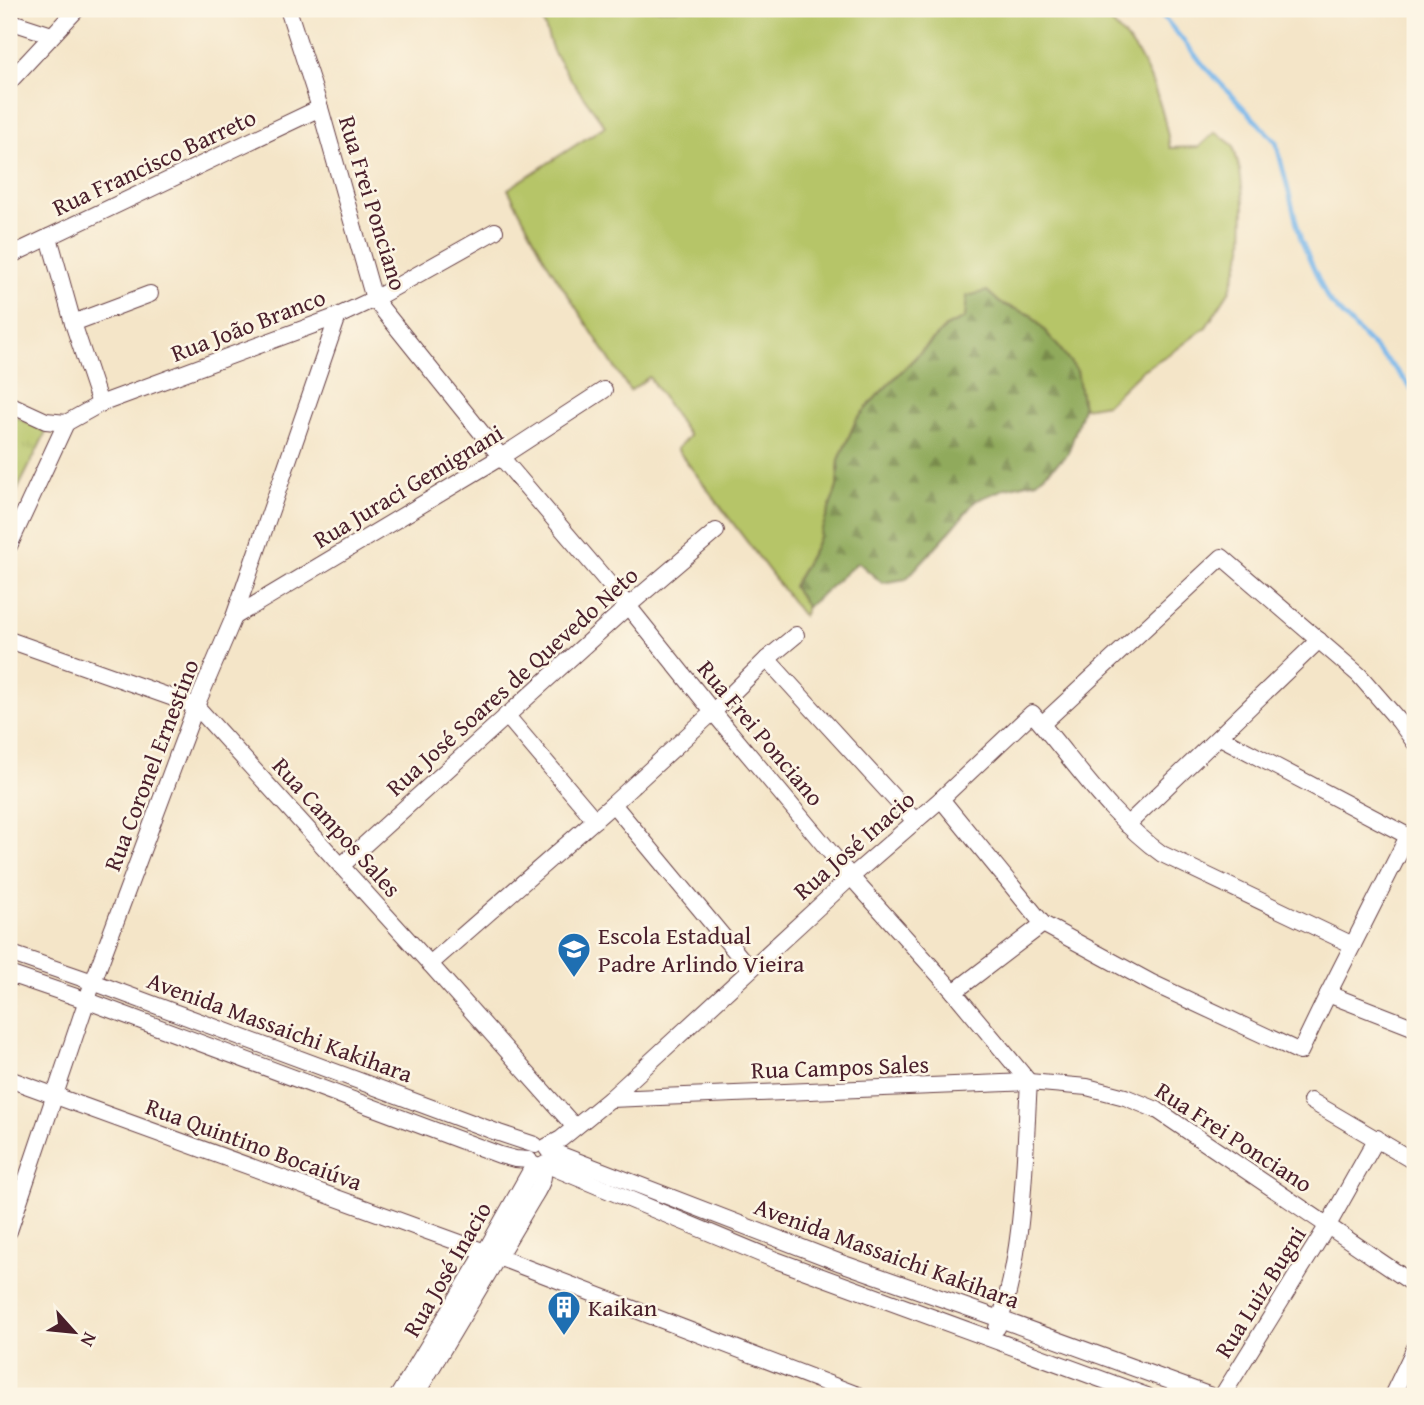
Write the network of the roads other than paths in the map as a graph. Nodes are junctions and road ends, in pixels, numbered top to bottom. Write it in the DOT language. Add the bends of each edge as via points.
graph roads {
  1 [pos="77,9"];
  2 [pos="288,9"];
  3 [pos="9,21"];
  4 [pos="52,35"];
  5 [pos="9,82"];
  6 [pos="320,108"];
  7 [pos="495,230"];
  8 [pos="49,237"];
  9 [pos="9,256"];
  10 [pos="150,294"];
  11 [pos="374,299"];
  12 [pos="338,316"];
  13 [pos="73,323"];
  14 [pos="604,390"];
  15 [pos="9,404"];
  16 [pos="100,404"];
  17 [pos="66,423"];
  18 [pos="501,457"];
  19 [pos="716,531"];
  20 [pos="9,546"];
  21 [pos="628,606"];
  22 [pos="234,617"];
  23 [pos="796,635"];
  24 [pos="9,640"];
  25 [pos="1319,640"];
  26 [pos="767,659"];
  27 [pos="196,706"];
  28 [pos="713,712"];
  29 [pos="506,715"];
  30 [pos="1037,719"];
  31 [pos="1220,737"];
  32 [pos="1415,743"];
  33 [pos="941,799"];
  34 [pos="613,804"];
  35 [pos="595,820"];
  36 [pos="915,821"];
  37 [pos="1127,825"];
  38 [pos="1411,835"];
  39 [pos="341,866"];
  40 [pos="851,877"];
  41 [pos="1043,924"];
  42 [pos="1353,945"];
  43 [pos="9,953"];
  44 [pos="430,964"];
  45 [pos="750,969"];
  46 [pos="9,974"];
  47 [pos="93,982"];
  48 [pos="954,992"];
  49 [pos="1328,994"];
  50 [pos="88,1001"];
  51 [pos="1415,1028"];
  52 [pos="9,1079"];
  53 [pos="1029,1082"];
  54 [pos="56,1096"];
  55 [pos="610,1099"];
  56 [pos="1311,1101"];
  57 [pos="575,1127"];
  58 [pos="1377,1138"];
  59 [pos="540,1157"];
  60 [pos="1415,1162"];
  61 [pos="1328,1224"];
  62 [pos="9,1231"];
  63 [pos="492,1254"];
  64 [pos="1415,1284"];
  65 [pos="1000,1319"];
  66 [pos="993,1338"];
  67 [pos="1415,1348"];
  68 [pos="398,1396"];
  69 [pos="415,1396"];
  70 [pos="860,1396"];
  71 [pos="1147,1396"];
  72 [pos="1211,1396"];
  73 [pos="1222,1396"];
  74 [pos="1392,1396"];
  1 -- 4 [label="street"];
  2 -- 6 [label="street, Rua Frei Ponciano"];
  3 -- 4 [label="street"];
  4 -- 5 [label="street"];
  6 -- 8 [label="street, Rua Francisco Barreto"];
  6 -- 11 [label="street, Rua Frei Ponciano"];
  7 -- 11 [label="street, Rua João Branco"];
  8 -- 9 [label="street, Rua Francisco Barreto"];
  8 -- 13 [label="street"];
  10 -- 13 [label="street"];
  11 -- 12 [label="street, Rua João Branco"];
  11 -- 18 [label="street, Rua Frei Ponciano"];
  12 -- 16 [label="street, Rua João Branco"];
  12 -- 22 [label="street, Rua Coronel Ernestino"];
  13 -- 16 [label="street"];
  14 -- 18 [label="street, Rua Juraci Gemignani"];
  15 -- 17 [label="street" via="46,421"];
  16 -- 17 [label="street, Rua João Branco"];
  17 -- 20 [label="street"];
  18 -- 21 [label="street, Rua Frei Ponciano"];
  18 -- 22 [label="street, Rua Juraci Gemignani"];
  19 -- 21 [label="street, Rua José Soares de Quevedo Neto"];
  21 -- 28 [label="street, Rua Frei Ponciano"];
  21 -- 29 [label="street, Rua José Soares de Quevedo Neto"];
  22 -- 27 [label="street, Rua Coronel Ernestino"];
  23 -- 26 [label="street"];
  24 -- 27 [label="street, Rua Campos Sales"];
  25 -- 30 [label="street, Rua José Inacio" via="1223,556"];
  25 -- 31 [label="street"];
  25 -- 32 [label="street" via="1359,675"];
  26 -- 28 [label="street"];
  26 -- 36 [label="street"];
  27 -- 39 [label="street, Rua Campos Sales"];
  27 -- 47 [label="street, Rua Coronel Ernestino"];
  28 -- 34 [label="street"];
  28 -- 40 [label="street, Rua Frei Ponciano"];
  29 -- 35 [label="street"];
  29 -- 39 [label="street, Rua José Soares de Quevedo Neto"];
  30 -- 33 [label="street, Rua José Inacio"];
  30 -- 37 [label="street"];
  31 -- 37 [label="street"];
  31 -- 38 [label="street"];
  33 -- 36 [label="street, Rua José Inacio"];
  33 -- 41 [label="street"];
  34 -- 35 [label="street"];
  34 -- 45 [label="street"];
  35 -- 44 [label="street"];
  36 -- 40 [label="street, Rua José Inacio"];
  37 -- 42 [label="street" via="1162,854"];
  38 -- 42 [label="street"];
  39 -- 44 [label="street, Rua Campos Sales"];
  40 -- 45 [label="street, Rua José Inacio"];
  40 -- 48 [label="street, Rua Frei Ponciano"];
  41 -- 48 [label="street"];
  41 -- 49 [label="street" via="1152,983 1300,1052"];
  42 -- 49 [label="street"];
  43 -- 47 [label="street, Avenida Massaichi Kakihara"];
  44 -- 57 [label="street, Rua Campos Sales"];
  45 -- 55 [label="street, Rua José Inacio"];
  46 -- 50 [label="street, Avenida Massaichi Kakihara"];
  47 -- 50 [label="street, Rua Coronel Ernestino"];
  47 -- 59 [label="street, Avenida Massaichi Kakihara" via="486,1129"];
  48 -- 53 [label="street, Rua Frei Ponciano"];
  49 -- 51 [label="street"];
  50 -- 54 [label="street, Rua Coronel Ernestino"];
  50 -- 59 [label="street, Avenida Massaichi Kakihara" via="500,1155"];
  52 -- 54 [label="street, Rua Quintino Bocaiúva"];
  53 -- 55 [label="street, Rua Campos Sales"];
  53 -- 61 [label="street, Rua Frei Ponciano" via="1087,1087 1157,1110"];
  53 -- 65 [label="street" via="1014,1264"];
  54 -- 62 [label="street, Rua Coronel Ernestino"];
  54 -- 63 [label="street, Rua Quintino Bocaiúva"];
  55 -- 57 [label="street, Rua José Inacio"];
  56 -- 58 [label="street"];
  57 -- 59 [label="street, Rua José Inacio"];
  58 -- 60 [label="street"];
  58 -- 61 [label="street, Rua Luiz Bugni"];
  59 -- 63 [label="street, Rua José Inacio"];
  59 -- 65 [label="street, Avenida Massaichi Kakihara"];
  59 -- 66 [label="street, Avenida Massaichi Kakihara" via="773,1259"];
  61 -- 64 [label="street, Rua Frei Ponciano"];
  61 -- 73 [label="street, Rua Luiz Bugni"];
  63 -- 68 [label="street, Rua José Inacio"];
  63 -- 69 [label="street, Rua José Inacio"];
  63 -- 70 [label="street, Rua Quintino Bocaiúva"];
  65 -- 66 [label="street"];
  65 -- 72 [label="street, Avenida Massaichi Kakihara"];
  66 -- 71 [label="street, Avenida Massaichi Kakihara"];
  67 -- 74 [label="street"];
}
